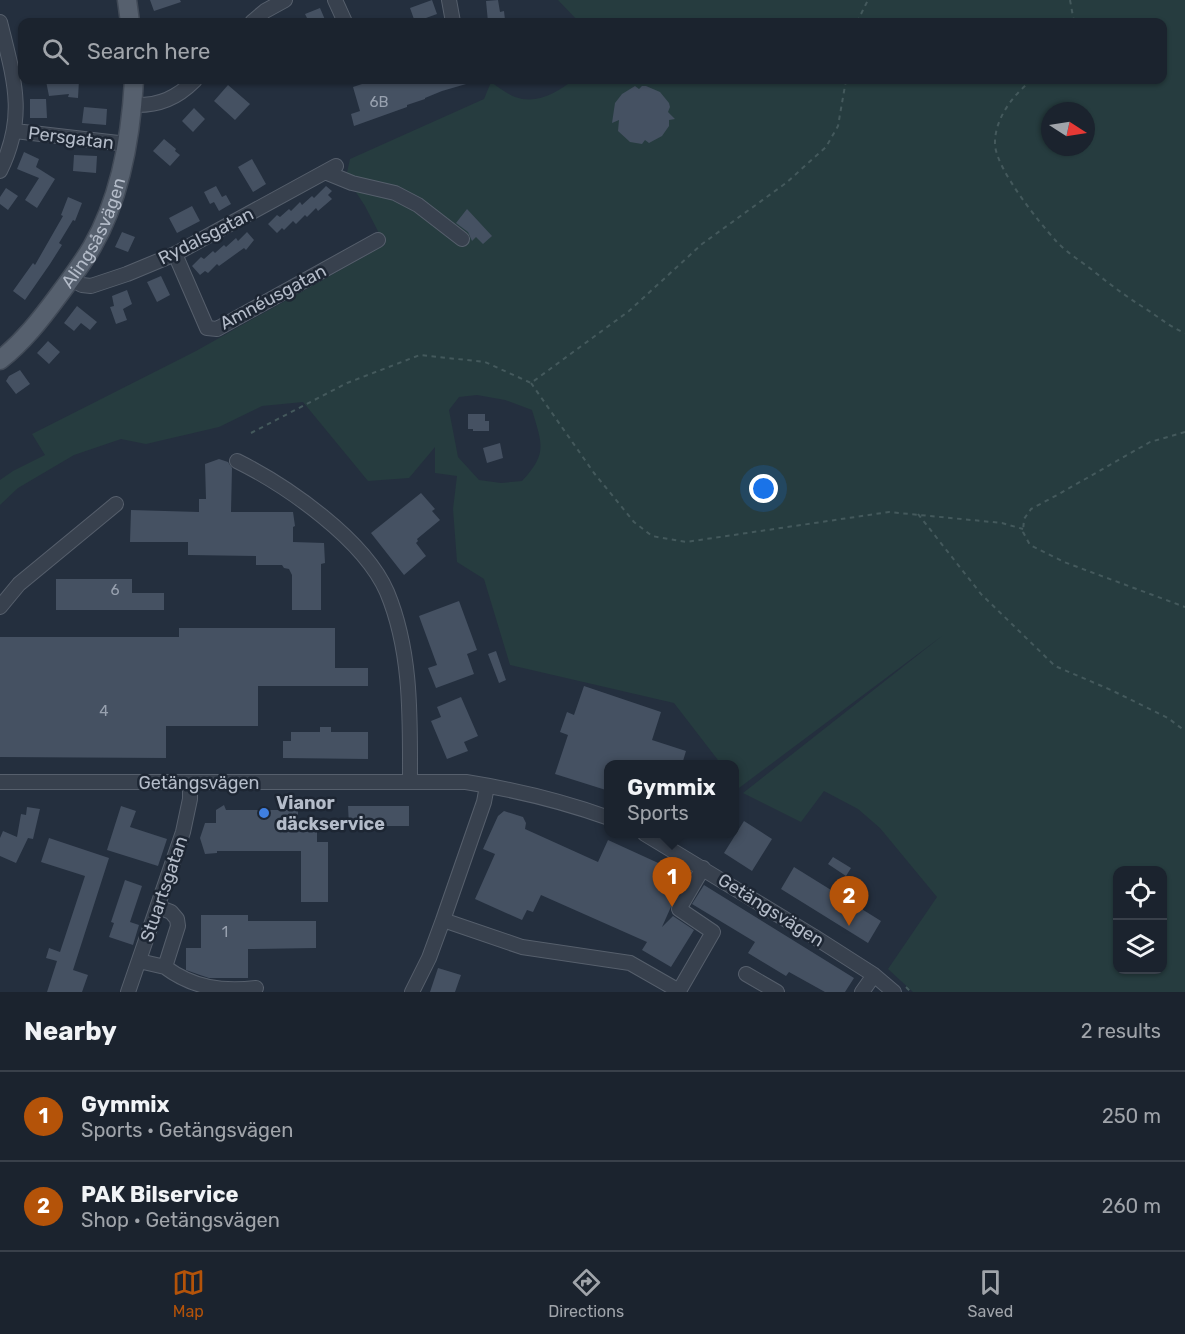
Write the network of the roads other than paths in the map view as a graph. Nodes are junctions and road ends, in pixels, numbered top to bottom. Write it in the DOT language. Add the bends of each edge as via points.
graph roads {
  1 [pos="127,0"];
  2 [pos="285,0"];
  3 [pos="335,0"];
  4 [pos="449,0"];
  5 [pos="129,18"];
  6 [pos="257,18"];
  7 [pos="343,18"];
  8 [pos="452,18"];
  9 [pos="0,22"];
  10 [pos="134,84"];
  11 [pos="191,84"];
  12 [pos="133,105"];
  13 [pos="15,131"];
  14 [pos="127,144"];
  15 [pos="0,171"];
  16 [pos="462,239"];
  17 [pos="378,240"];
  18 [pos="176,254"];
  19 [pos="71,279"];
  20 [pos="0,360"];
  21 [pos="237,460"];
  22 [pos="116,504"];
  23 [pos="0,607"];
  24 [pos="0,782"];
  25 [pos="410,782"];
  26 [pos="190,784"];
  27 [pos="487,786"];
  28 [pos="604,816"];
  29 [pos="652,838"];
  30 [pos="703,868"];
  31 [pos="158,907"];
  32 [pos="443,920"];
  33 [pos="140,960"];
  34 [pos="165,967"];
  35 [pos="746,974"];
  36 [pos="874,975"];
  37 [pos="256,988"];
  38 [pos="128,992"];
  39 [pos="412,992"];
  40 [pos="777,992"];
  41 [pos="862,992"];
  42 [pos="894,992"];
  1 -- 5 [label="main road"];
  2 -- 6 [label="street"];
  3 -- 7 [label="street"];
  4 -- 8 [label="street"];
  9 -- 13 [label="street" via="16,104"];
  10 -- 12 [label="main road, Alingsåsvägen"];
  11 -- 12 [label="street" via="166,102"];
  12 -- 14 [label="main road, Alingsåsvägen"];
  13 -- 14 [label="street, Persgatan"];
  13 -- 15 [label="street"];
  14 -- 19 [label="main road, Alingsåsvägen" via="110,210"];
  16 -- 18 [label="street, Rydalsgatan" via="418,205 395,193 352,183 331,170"];
  17 -- 18 [label="street, Amnéusgatan" via="217,329 207,328"];
  18 -- 19 [label="street, Rydalsgatan" via="91,286"];
  19 -- 20 [label="main road, Alingsåsvägen" via="40,321"];
  21 -- 25 [label="street" via="300,499 340,531 386,590 407,673"];
  22 -- 23 [label="street" via="19,584"];
  24 -- 26 [label="street, Getängsvägen"];
  25 -- 26 [label="street, Getängsvägen"];
  25 -- 27 [label="street, Getängsvägen"];
  26 -- 31 [label="street, Stuartsgatan" via="188,816"];
  27 -- 28 [label="street, Getängsvägen" via="568,803"];
  27 -- 32 [label="street"];
  29 -- 30 [label="street, Getängsvägen"];
  30 -- 32 [label="street" via="679,909 713,932 680,991 630,963 522,947"];
  30 -- 36 [label="street, Getängsvägen"];
  31 -- 33 [label="street, Stuartsgatan"];
  31 -- 34 [label="street" via="171,912 178,926"];
  32 -- 39 [label="street"];
  33 -- 34 [label="street"];
  33 -- 38 [label="street, Stuartsgatan"];
  34 -- 37 [label="street" via="198,984 230,991"];
  35 -- 40 [label="street"];
  36 -- 41 [label="street"];
  36 -- 42 [label="street, Getängsvägen"];
}
